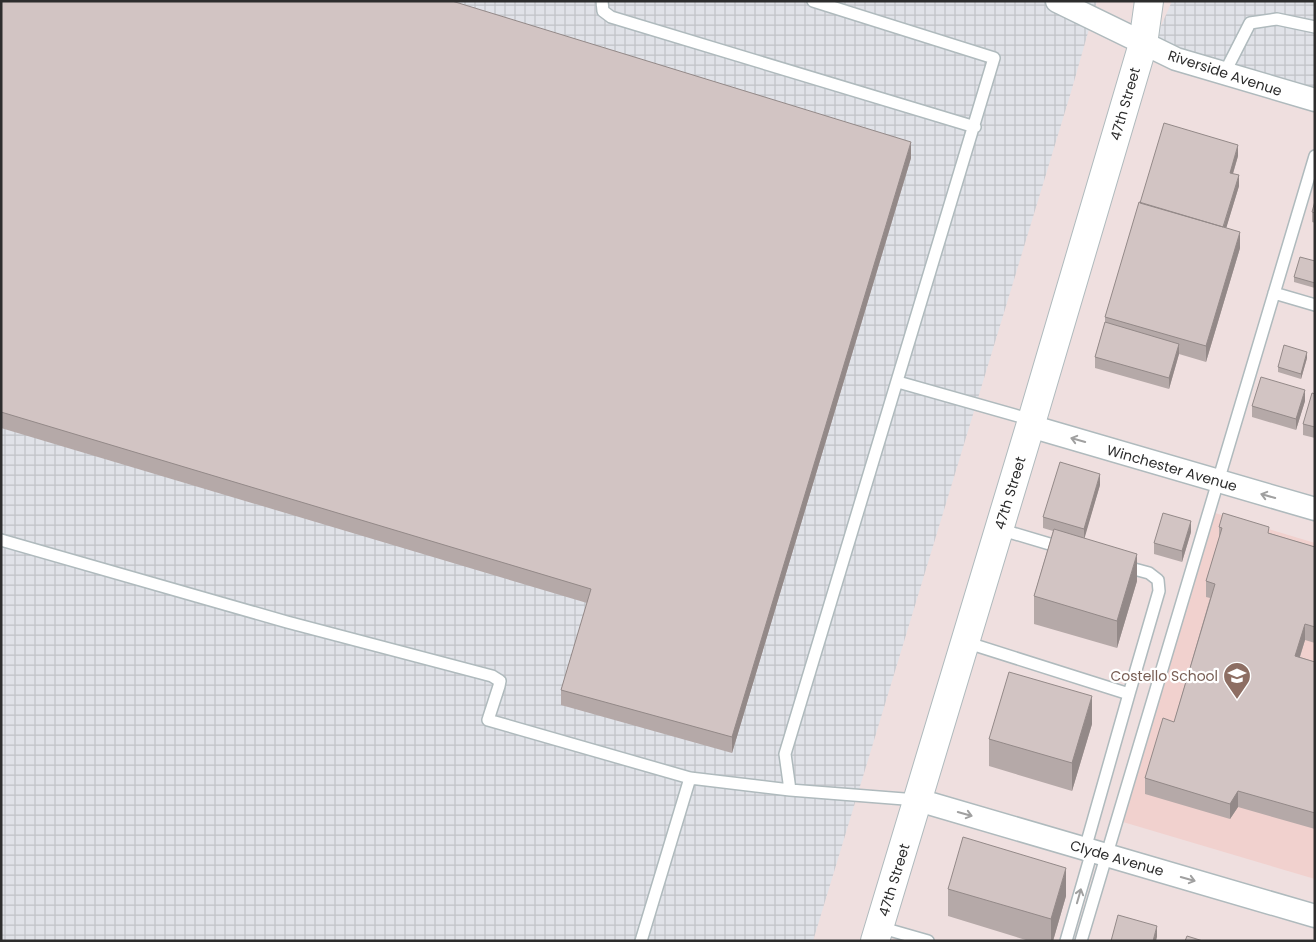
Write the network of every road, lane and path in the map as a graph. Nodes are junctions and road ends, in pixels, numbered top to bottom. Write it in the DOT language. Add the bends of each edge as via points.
graph roads {
  1 [pos="602,1"];
  2 [pos="813,1"];
  3 [pos="1057,1"];
  4 [pos="1149,1"];
  5 [pos="1165,1"];
  6 [pos="1315,27"];
  7 [pos="1143,44"];
  8 [pos="1224,74"];
  9 [pos="1315,100"];
  10 [pos="975,127"];
  11 [pos="1315,156"];
  12 [pos="1274,293"];
  13 [pos="1315,305"];
  14 [pos="898,382"];
  15 [pos="1031,423"];
  16 [pos="1218,481"];
  17 [pos="1315,509"];
  18 [pos="999,530"];
  19 [pos="1,540"];
  20 [pos="1072,551"];
  21 [pos="1110,562"];
  22 [pos="965,642"];
  23 [pos="1129,694"];
  24 [pos="690,778"];
  25 [pos="790,790"];
  26 [pos="918,800"];
  27 [pos="1094,851"];
  28 [pos="1315,916"];
  29 [pos="877,934"];
  30 [pos="641,941"];
  31 [pos="928,941"];
  32 [pos="1066,941"];
  33 [pos="1081,941"];
  1 -- 10 [label="lane" via="603,11 611,17"];
  2 -- 10 [label="lane" via="994,58"];
  3 -- 7 [label="street, Riverside Avenue"];
  4 -- 7 [label="main road, 47th Street"];
  5 -- 7 [label="main road, 47th Street"];
  6 -- 8 [label="lane" via="1277,19 1250,24"];
  7 -- 8 [label="street, Riverside Avenue" via="1176,59"];
  7 -- 15 [label="main road, 47th Street"];
  8 -- 9 [label="street, Riverside Avenue"];
  10 -- 14 [label="lane"];
  11 -- 12 [label="lane"];
  12 -- 13 [label="lane"];
  12 -- 16 [label="lane"];
  14 -- 15 [label="lane"];
  14 -- 25 [label="lane" via="785,754"];
  16 -- 15 [label="street, Winchester Avenue, one-way"];
  15 -- 18 [label="main road, 47th Street"];
  17 -- 16 [label="street, Winchester Avenue, one-way"];
  16 -- 27 [label="lane"];
  18 -- 20 [label="lane"];
  18 -- 22 [label="main road, 47th Street"];
  19 -- 24 [label="lane" via="287,622 492,676 500,681 488,720"];
  21 -- 23 [label="lane" via="1149,573 1158,580 1159,591"];
  22 -- 23 [label="lane"];
  22 -- 26 [label="main road, 47th Street"];
  23 -- 27 [label="lane"];
  24 -- 25 [label="lane"];
  24 -- 30 [label="lane"];
  25 -- 26 [label="lane"];
  26 -- 27 [label="street, Clyde Avenue, one-way"];
  26 -- 29 [label="main road, 47th Street"];
  27 -- 28 [label="street, Clyde Avenue, one-way"];
  32 -- 27 [label="lane, one-way"];
  27 -- 33 [label="lane"];
  29 -- 31 [label="lane"];
}
